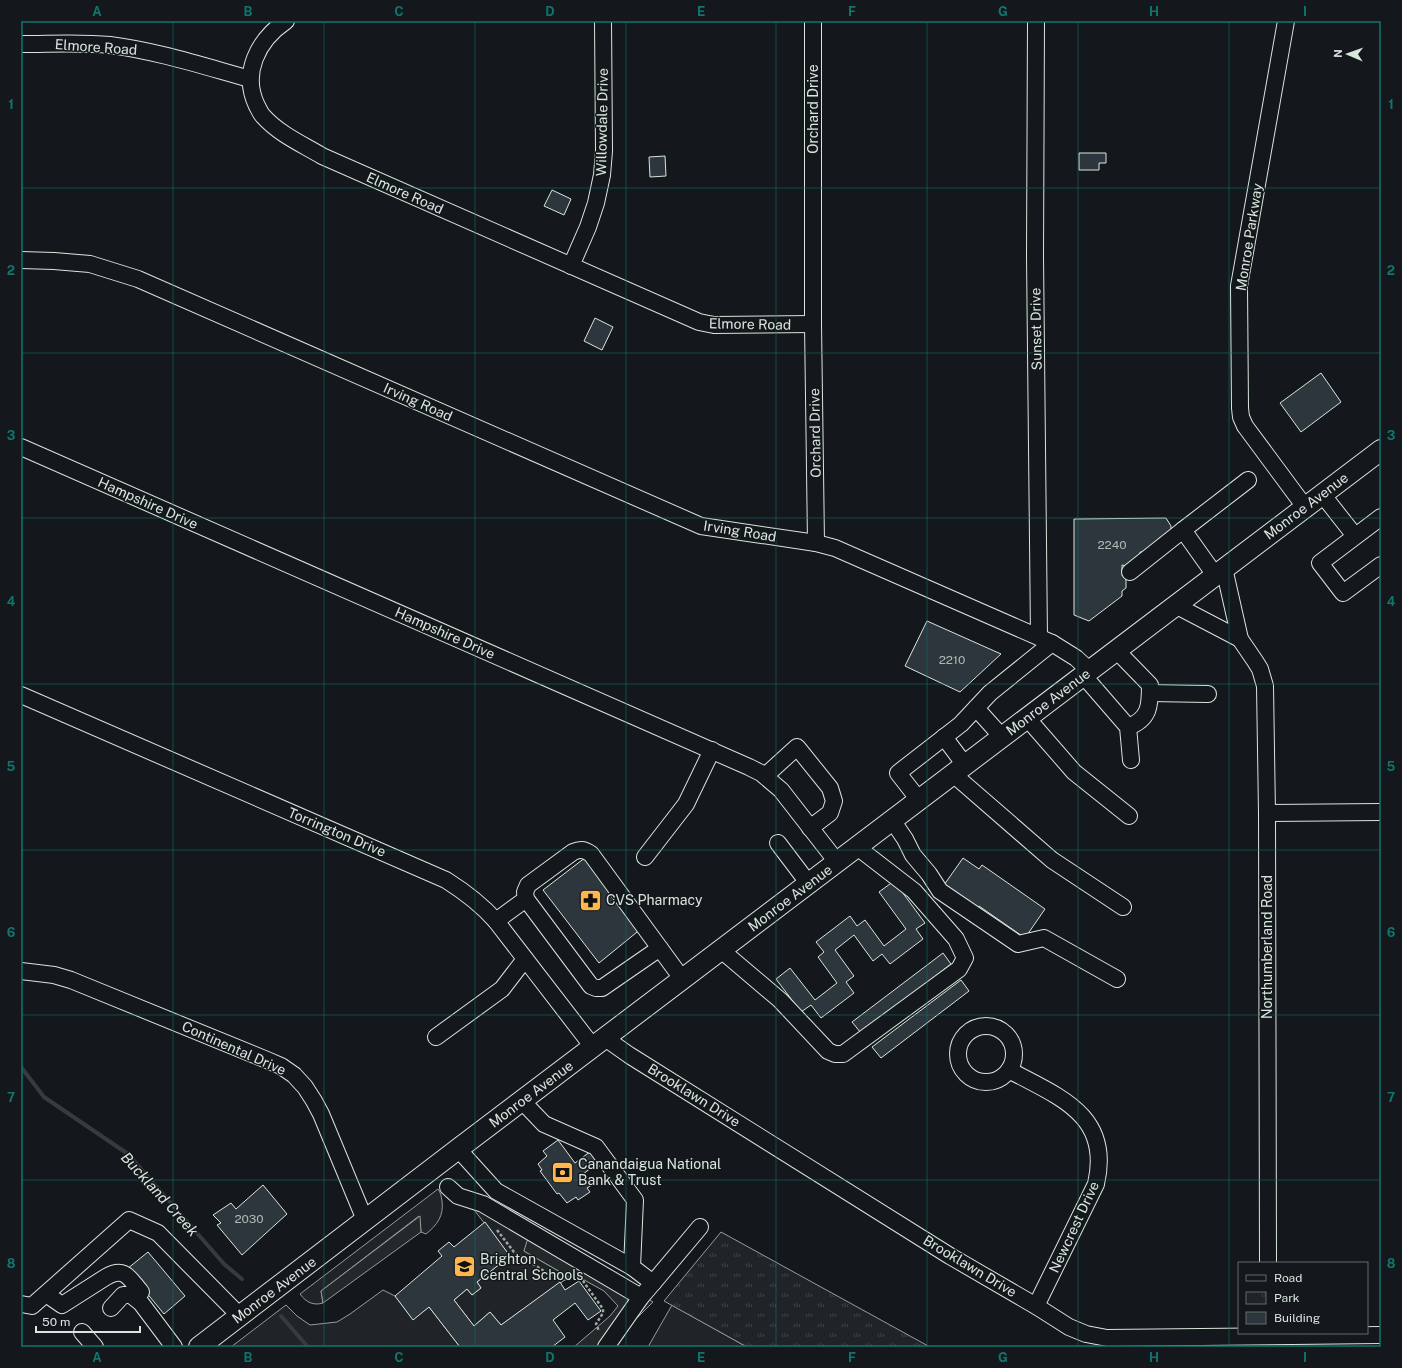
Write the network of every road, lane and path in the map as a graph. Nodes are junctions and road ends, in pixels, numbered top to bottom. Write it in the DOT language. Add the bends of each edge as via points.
graph roads {
  1 [pos="603,21"];
  2 [pos="812,21"];
  3 [pos="1036,21"];
  4 [pos="1286,21"];
  5 [pos="280,23"];
  6 [pos="21,44"];
  7 [pos="250,79"];
  8 [pos="21,260"];
  9 [pos="571,266"];
  10 [pos="813,324"];
  11 [pos="21,447"];
  12 [pos="1380,453"];
  13 [pos="1248,480"];
  14 [pos="1322,494"];
  15 [pos="1305,507"];
  16 [pos="1381,517"];
  17 [pos="1183,530"];
  18 [pos="1356,536"];
  19 [pos="816,543"];
  20 [pos="1381,565"];
  21 [pos="1130,572"];
  22 [pos="1219,572"];
  23 [pos="1175,605"];
  24 [pos="1240,638"];
  25 [pos="1046,640"];
  26 [pos="1116,650"];
  27 [pos="1086,673"];
  28 [pos="1150,693"];
  29 [pos="1208,694"];
  30 [pos="21,695"];
  31 [pos="976,708"];
  32 [pos="1027,718"];
  33 [pos="1128,727"];
  34 [pos="944,737"];
  35 [pos="1002,737"];
  36 [pos="712,750"];
  37 [pos="1131,760"];
  38 [pos="959,769"];
  39 [pos="765,776"];
  40 [pos="919,800"];
  41 [pos="1381,812"];
  42 [pos="1267,813"];
  43 [pos="1129,816"];
  44 [pos="892,820"];
  45 [pos="810,828"];
  46 [pos="778,843"];
  47 [pos="857,847"];
  48 [pos="645,857"];
  49 [pos="837,862"];
  50 [pos="809,884"];
  51 [pos="526,899"];
  52 [pos="1123,907"];
  53 [pos="496,921"];
  54 [pos="660,948"];
  55 [pos="721,950"];
  56 [pos="525,959"];
  57 [pos="21,971"];
  58 [pos="1117,979"];
  59 [pos="683,980"];
  60 [pos="436,1037"];
  61 [pos="599,1043"];
  62 [pos="1010,1070"];
  63 [pos="522,1101"];
  64 [pos="458,1149"];
  65 [pos="448,1187"];
  66 [pos="365,1220"];
  67 [pos="494,1227"];
  68 [pos="700,1227"];
  69 [pos="1268,1262"];
  70 [pos="632,1267"];
  71 [pos="653,1283"];
  72 [pos="46,1294"];
  73 [pos="641,1297"];
  74 [pos="21,1304"];
  75 [pos="1036,1306"];
  76 [pos="111,1308"];
  77 [pos="240,1316"];
  78 [pos="82,1332"];
  79 [pos="1268,1334"];
  80 [pos="1381,1335"];
  81 [pos="604,1341"];
  82 [pos="95,1347"];
  83 [pos="174,1347"];
  84 [pos="197,1347"];
  1 -- 9 [label="street, Willowdale Drive" via="602,175 596,203"];
  2 -- 10 [label="street, Orchard Drive"];
  3 -- 25 [label="street, Sunset Drive" via="1035,256"];
  4 -- 15 [label="street, Monroe Parkway" via="1239,286 1240,408 1245,426"];
  5 -- 7 [label="street" via="260,47 253,61"];
  6 -- 7 [label="street, Elmore Road" via="78,43 140,49"];
  7 -- 9 [label="street, Elmore Road" via="253,97 262,115 300,144"];
  8 -- 19 [label="street, Irving Road" via="90,264 138,279 701,526"];
  9 -- 10 [label="street, Elmore Road" via="705,324"];
  10 -- 19 [label="street, Orchard Drive"];
  11 -- 36 [label="street, Hampshire Drive"];
  12 -- 14 [label="main road, Monroe Avenue"];
  13 -- 17 [label="street"];
  14 -- 15 [label="main road, Monroe Avenue"];
  14 -- 18 [label="street"];
  15 -- 22 [label="main road, Monroe Avenue"];
  16 -- 18 [label="street"];
  17 -- 21 [label="street"];
  17 -- 22 [label="street"];
  18 -- 20 [label="street" via="1320,563 1343,593"];
  19 -- 25 [label="street" via="835,548"];
  22 -- 23 [label="main road, Monroe Avenue"];
  22 -- 24 [label="street, Northumberland Road"];
  23 -- 24 [label="street, Northumberland Road"];
  23 -- 26 [label="main road, Monroe Avenue"];
  24 -- 42 [label="street, Northumberland Road" via="1260,669 1265,686"];
  25 -- 27 [label="street" via="1076,658"];
  25 -- 31 [label="street"];
  26 -- 27 [label="main road, Monroe Avenue"];
  26 -- 28 [label="street" via="1150,685"];
  27 -- 32 [label="main road, Monroe Avenue"];
  27 -- 33 [label="street"];
  28 -- 29 [label="street"];
  28 -- 33 [label="street" via="1147,713 1136,724"];
  30 -- 53 [label="street, Torrington Drive" via="435,874 468,894"];
  31 -- 34 [label="street"];
  31 -- 35 [label="street"];
  32 -- 35 [label="main road, Monroe Avenue"];
  32 -- 43 [label="street" via="1074,772"];
  33 -- 37 [label="street"];
  34 -- 38 [label="street"];
  34 -- 40 [label="street" via="898,773"];
  35 -- 38 [label="main road, Monroe Avenue"];
  36 -- 39 [label="street, Hampshire Drive"];
  36 -- 48 [label="street" via="686,804"];
  38 -- 40 [label="main road, Monroe Avenue"];
  38 -- 52 [label="street" via="1052,860"];
  39 -- 45 [label="street, Hampshire Drive" via="781,790"];
  39 -- 45 [label="street" via="797,747 830,788 834,802 830,813"];
  40 -- 44 [label="main road, Monroe Avenue"];
  41 -- 42 [label="street"];
  42 -- 69 [label="street, Northumberland Road"];
  44 -- 47 [label="main road, Monroe Avenue"];
  44 -- 58 [label="street" via="913,855 940,891 1018,944 1044,938"];
  45 -- 49 [label="street, Hampshire Drive"];
  46 -- 50 [label="street"];
  47 -- 49 [label="main road, Monroe Avenue"];
  47 -- 55 [label="street" via="914,891 956,939 965,958 959,969 843,1054 836,1054 828,1051 780,1000"];
  49 -- 50 [label="main road, Monroe Avenue"];
  50 -- 55 [label="main road, Monroe Avenue"];
  51 -- 53 [label="street"];
  51 -- 54 [label="street" via="591,986 596,988 602,988"];
  51 -- 54 [label="street" via="528,885 573,852 585,850 591,854"];
  53 -- 56 [label="street, Torrington Drive"];
  54 -- 59 [label="street"];
  55 -- 59 [label="main road, Monroe Avenue"];
  56 -- 60 [label="street" via="502,989"];
  56 -- 61 [label="street, Torrington Drive"];
  57 -- 66 [label="street, Continental Drive" via="54,975 91,987 281,1066 294,1075 305,1087 321,1114"];
  59 -- 61 [label="main road, Monroe Avenue"];
  61 -- 63 [label="main road, Monroe Avenue"];
  61 -- 75 [label="street, Brooklawn Drive" via="629,1054 950,1256"];
  62 -- 75 [label="street, Newcrest Drive" via="1059,1097 1090,1125 1096,1138 1100,1168 1096,1184"];
  63 -- 64 [label="main road, Monroe Avenue"];
  63 -- 70 [label="street" via="544,1124 596,1147 635,1200"];
  64 -- 66 [label="main road, Monroe Avenue"];
  64 -- 70 [label="street" via="496,1191"];
  65 -- 73 [label="street" via="458,1196 483,1204"];
  66 -- 77 [label="main road, Monroe Avenue"];
  67 -- 81 [label="path" via="514,1252 558,1280 583,1281 603,1310 596,1324"];
  68 -- 71 [label="street"];
  70 -- 71 [label="street"];
  71 -- 73 [label="street"];
  72 -- 74 [label="street" via="32,1306"];
  72 -- 77 [label="street" via="129,1220 158,1233"];
  72 -- 84 [label="street" via="62,1305 113,1273 126,1274"];
  73 -- 81 [label="street"];
  75 -- 79 [label="street, Brooklawn Drive" via="1069,1327 1107,1338"];
  76 -- 83 [label="street" via="123,1295 131,1295"];
  77 -- 84 [label="main road, Monroe Avenue"];
  78 -- 82 [label="street"];
  79 -- 80 [label="street, Brooklawn Drive"];
}
